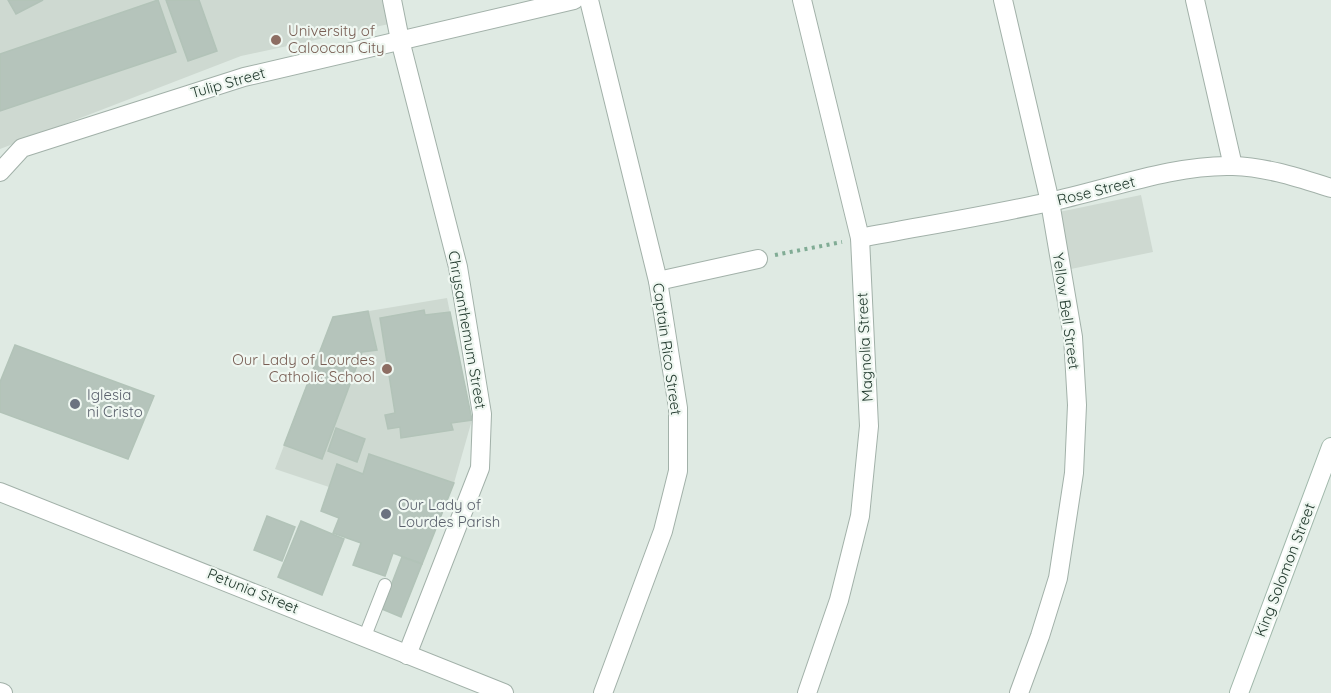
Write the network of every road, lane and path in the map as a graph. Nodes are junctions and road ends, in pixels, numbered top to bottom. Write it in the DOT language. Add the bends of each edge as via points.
graph roads {
  1 [pos="392,0"];
  2 [pos="574,0"];
  3 [pos="589,0"];
  4 [pos="802,0"];
  5 [pos="1003,0"];
  6 [pos="1195,0"];
  7 [pos="400,40"];
  8 [pos="1233,166"];
  9 [pos="0,172"];
  10 [pos="1331,188"];
  11 [pos="1050,202"];
  12 [pos="860,238"];
  13 [pos="758,259"];
  14 [pos="658,280"];
  15 [pos="1331,447"];
  16 [pos="0,492"];
  17 [pos="385,585"];
  18 [pos="365,636"];
  19 [pos="407,655"];
  20 [pos="504,693"];
  21 [pos="603,693"];
  22 [pos="807,693"];
  23 [pos="1019,693"];
  24 [pos="1239,693"];
  1 -- 7 [label="street, Chrysanthemum Street"];
  2 -- 7 [label="street, Tulip Street"];
  3 -- 14 [label="street, Captain Rico Street"];
  4 -- 12 [label="street, Magnolia Street"];
  5 -- 11 [label="street, Yellow Bell Street"];
  6 -- 8 [label="street"];
  7 -- 9 [label="street, Tulip Street" via="244,76 22,148"];
  7 -- 19 [label="street, Chrysanthemum Street" via="458,267 482,414 480,468"];
  8 -- 10 [label="street, Rose Street" via="1268,169"];
  8 -- 11 [label="street, Rose Street" via="1205,167"];
  11 -- 12 [label="street, Rose Street"];
  11 -- 23 [label="street, Yellow Bell Street" via="1072,338 1077,405 1074,473 1058,578"];
  12 -- 13 [label="path"];
  12 -- 22 [label="street, Magnolia Street" via="869,426 861,508 838,600"];
  13 -- 14 [label="street"];
  14 -- 21 [label="street, Captain Rico Street" via="678,408 678,471 663,531"];
  15 -- 24 [label="street, King Solomon Street"];
  16 -- 18 [label="street, Petunia Street"];
  17 -- 18 [label="lane"];
  18 -- 19 [label="street, Petunia Street"];
  19 -- 20 [label="street, Petunia Street"];
}
